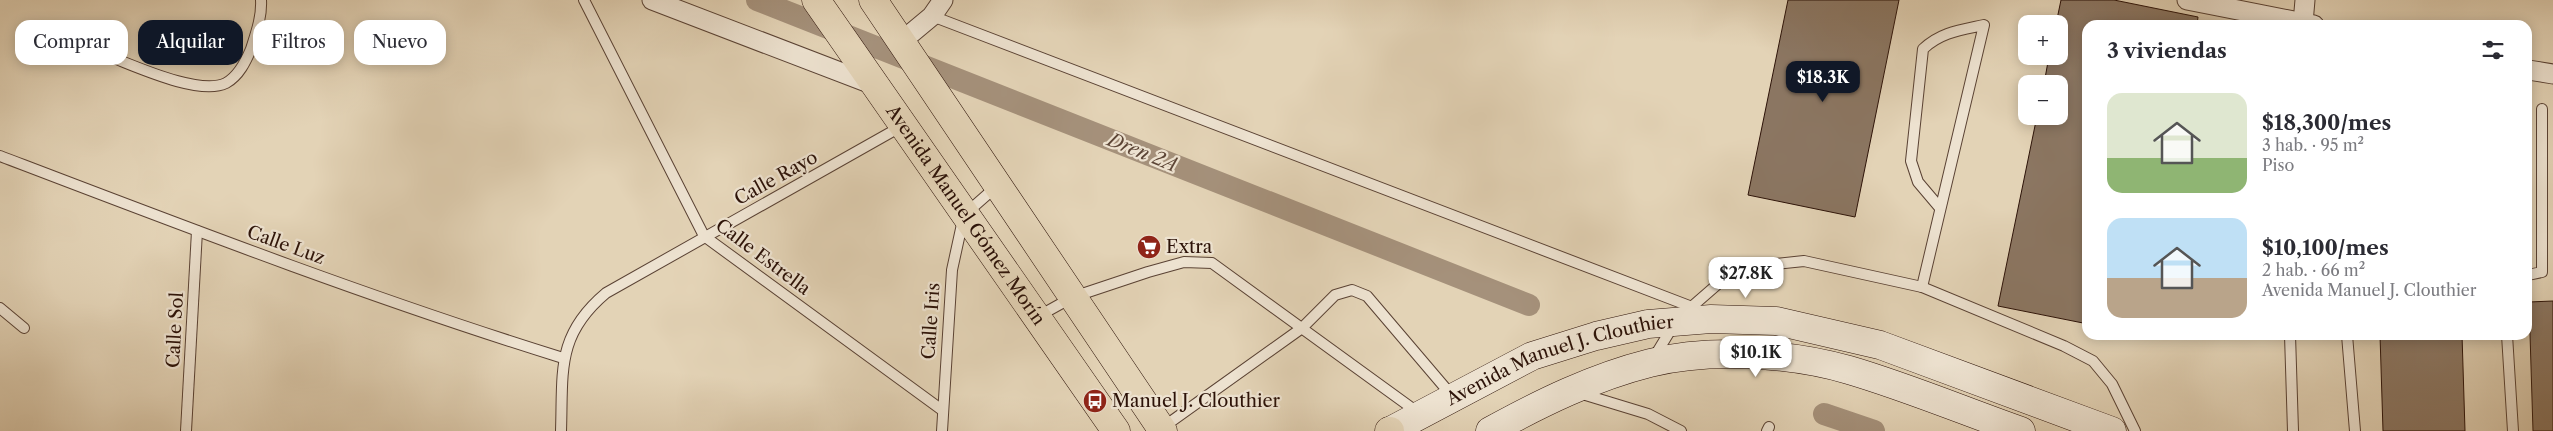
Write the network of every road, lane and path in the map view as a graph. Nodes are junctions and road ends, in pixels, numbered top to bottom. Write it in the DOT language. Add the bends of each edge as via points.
graph roads {
  1 [pos="261,0"];
  2 [pos="584,0"];
  3 [pos="652,0"];
  4 [pos="816,0"];
  5 [pos="873,0"];
  6 [pos="943,0"];
  7 [pos="2187,0"];
  8 [pos="2305,0"];
  9 [pos="932,16"];
  10 [pos="2289,20"];
  11 [pos="2308,20"];
  12 [pos="908,51"];
  13 [pos="128,63"];
  14 [pos="2532,71"];
  15 [pos="2553,74"];
  16 [pos="874,85"];
  17 [pos="2542,108"];
  18 [pos="902,126"];
  19 [pos="0,156"];
  20 [pos="998,184"];
  21 [pos="1940,208"];
  22 [pos="964,215"];
  23 [pos="196,231"];
  24 [pos="704,236"];
  25 [pos="2532,274"];
  26 [pos="1922,287"];
  27 [pos="1073,297"];
  28 [pos="0,308"];
  29 [pos="1684,314"];
  30 [pos="1036,318"];
  31 [pos="24,328"];
  32 [pos="1302,328"];
  33 [pos="2290,340"];
  34 [pos="2346,340"];
  35 [pos="2507,340"];
  36 [pos="563,358"];
  37 [pos="1651,363"];
  38 [pos="1571,390"];
  39 [pos="1454,397"];
  40 [pos="942,410"];
  41 [pos="1421,414"];
  42 [pos="1161,430"];
  43 [pos="186,431"];
  44 [pos="561,431"];
  45 [pos="942,431"];
  46 [pos="1116,431"];
  47 [pos="1390,431"];
  48 [pos="1490,431"];
  49 [pos="1681,431"];
  50 [pos="2021,431"];
  51 [pos="2112,431"];
  52 [pos="2135,431"];
  53 [pos="2293,431"];
  54 [pos="2355,431"];
  55 [pos="2513,431"];
  1 -- 13 [label="lane" via="259,26 245,64 226,83 203,86 177,82"];
  2 -- 24 [label="lane, Calle Estrella"];
  3 -- 16 [label="street"];
  4 -- 16 [label="main road, Avenida Manuel Gómez Morín"];
  5 -- 12 [label="main road"];
  6 -- 9 [label="street"];
  7 -- 10 [label="street"];
  8 -- 11 [label="street"];
  9 -- 12 [label="street"];
  9 -- 29 [label="lane"];
  12 -- 20 [label="main road"];
  14 -- 15 [label="street"];
  16 -- 18 [label="main road, Avenida Manuel Gómez Morín"];
  17 -- 25 [label="lane" via="2542,272"];
  18 -- 22 [label="main road, Avenida Manuel Gómez Morín"];
  18 -- 24 [label="lane, Calle Rayo"];
  19 -- 23 [label="lane, Calle Luz"];
  20 -- 22 [label="lane"];
  20 -- 27 [label="main road"];
  21 -- 21 [label="lane" via="1918,182 1911,161 1923,49 1934,38 1948,32 1984,25"];
  21 -- 26 [label="lane"];
  22 -- 30 [label="main road, Avenida Manuel Gómez Morín"];
  22 -- 40 [label="lane, Calle Iris" via="952,270"];
  23 -- 36 [label="lane, Calle Luz"];
  23 -- 43 [label="lane, Calle Sol"];
  24 -- 36 [label="lane, Calle Rayo" via="606,293 588,308 574,329"];
  24 -- 40 [label="lane, Calle Estrella"];
  26 -- 29 [label="lane" via="1804,261 1776,264 1719,283"];
  26 -- 52 [label="lane" via="2093,361 2112,384"];
  27 -- 30 [label="lane"];
  27 -- 32 [label="lane" via="1184,262 1212,262"];
  27 -- 42 [label="main road"];
  28 -- 31 [label="lane"];
  29 -- 37 [label="lane"];
  29 -- 39 [label="main road, Avenida Manuel J. Clouthier" via="1532,356"];
  29 -- 51 [label="main road, Avenida Manuel J. Clouthier" via="1711,319 1776,321 1880,345"];
  30 -- 46 [label="main road, Avenida Manuel Gómez Morín"];
  32 -- 39 [label="lane" via="1335,295 1352,290 1367,296"];
  32 -- 41 [label="lane"];
  32 -- 42 [label="lane"];
  33 -- 53 [label="lane"];
  34 -- 54 [label="lane"];
  35 -- 55 [label="lane"];
  36 -- 44 [label="lane, Calle Rayo"];
  37 -- 38 [label="main road, Avenida Manuel J. Clouthier"];
  37 -- 50 [label="main road, Avenida Manuel J. Clouthier" via="1696,356 1793,358 1849,370"];
  38 -- 48 [label="main road, Avenida Manuel J. Clouthier"];
  38 -- 49 [label="lane" via="1648,414"];
  39 -- 41 [label="main road, Avenida Manuel J. Clouthier"];
  40 -- 45 [label="lane, Calle Iris"];
  41 -- 47 [label="main road, Avenida Manuel J. Clouthier"];
}
